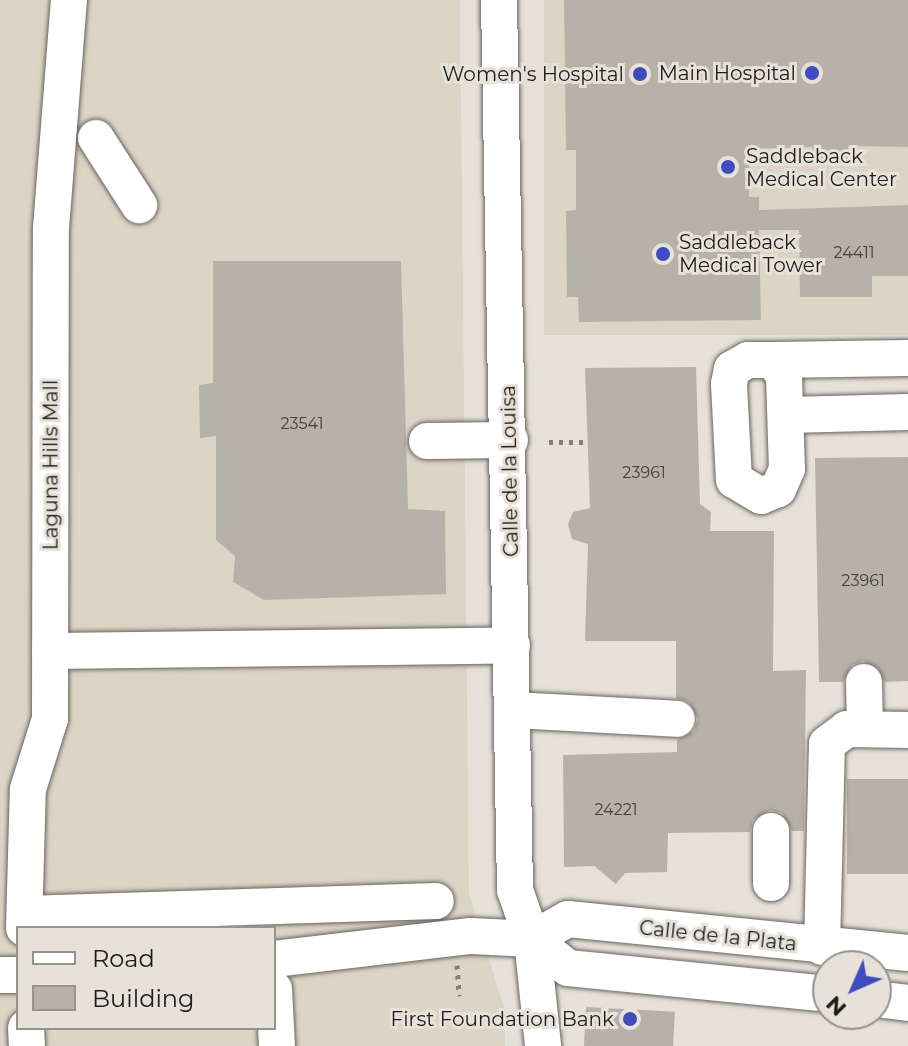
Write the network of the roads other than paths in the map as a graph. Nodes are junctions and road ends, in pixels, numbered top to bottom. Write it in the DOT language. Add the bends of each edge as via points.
graph roads {
  1 [pos="69,0"];
  2 [pos="499,0"];
  3 [pos="96,138"];
  4 [pos="139,205"];
  5 [pos="908,358"];
  6 [pos="773,360"];
  7 [pos="908,412"];
  8 [pos="787,415"];
  9 [pos="510,440"];
  10 [pos="427,441"];
  11 [pos="512,645"];
  12 [pos="50,651"];
  13 [pos="853,682"];
  14 [pos="513,710"];
  15 [pos="677,719"];
  16 [pos="856,729"];
  17 [pos="908,730"];
  18 [pos="771,831"];
  19 [pos="771,883"];
  20 [pos="436,901"];
  21 [pos="24,921"];
  22 [pos="532,939"];
  23 [pos="822,947"];
  24 [pos="908,953"];
  25 [pos="276,959"];
  26 [pos="812,992"];
  27 [pos="543,1046"];
  1 -- 12 [label="street, Laguna Hills Mall" via="51,228"];
  2 -- 9 [label="street, Calle de la Louisa"];
  3 -- 4 [label="street"];
  5 -- 6 [label="street"];
  6 -- 8 [label="street" via="784,376"];
  6 -- 8 [label="street" via="740,362 730,376 734,480 748,493 770,493 784,481"];
  7 -- 8 [label="street"];
  9 -- 10 [label="street"];
  9 -- 11 [label="street, Calle de la Louisa"];
  11 -- 12 [label="street"];
  11 -- 14 [label="street, Calle de la Louisa"];
  12 -- 21 [label="street, Laguna Hills Mall" via="50,719 28,789"];
  13 -- 16 [label="street"];
  14 -- 15 [label="street"];
  14 -- 22 [label="street, Calle de la Louisa" via="515,899"];
  16 -- 17 [label="street"];
  16 -- 23 [label="street" via="827,744 822,764"];
  18 -- 19 [label="street"];
  20 -- 21 [label="street"];
  22 -- 23 [label="street, Calle de la Plata" via="568,919"];
  22 -- 25 [label="street" via="471,936"];
  22 -- 26 [label="street" via="568,968"];
  22 -- 27 [label="street"];
  23 -- 24 [label="street, Calle de la Plata"];
}
